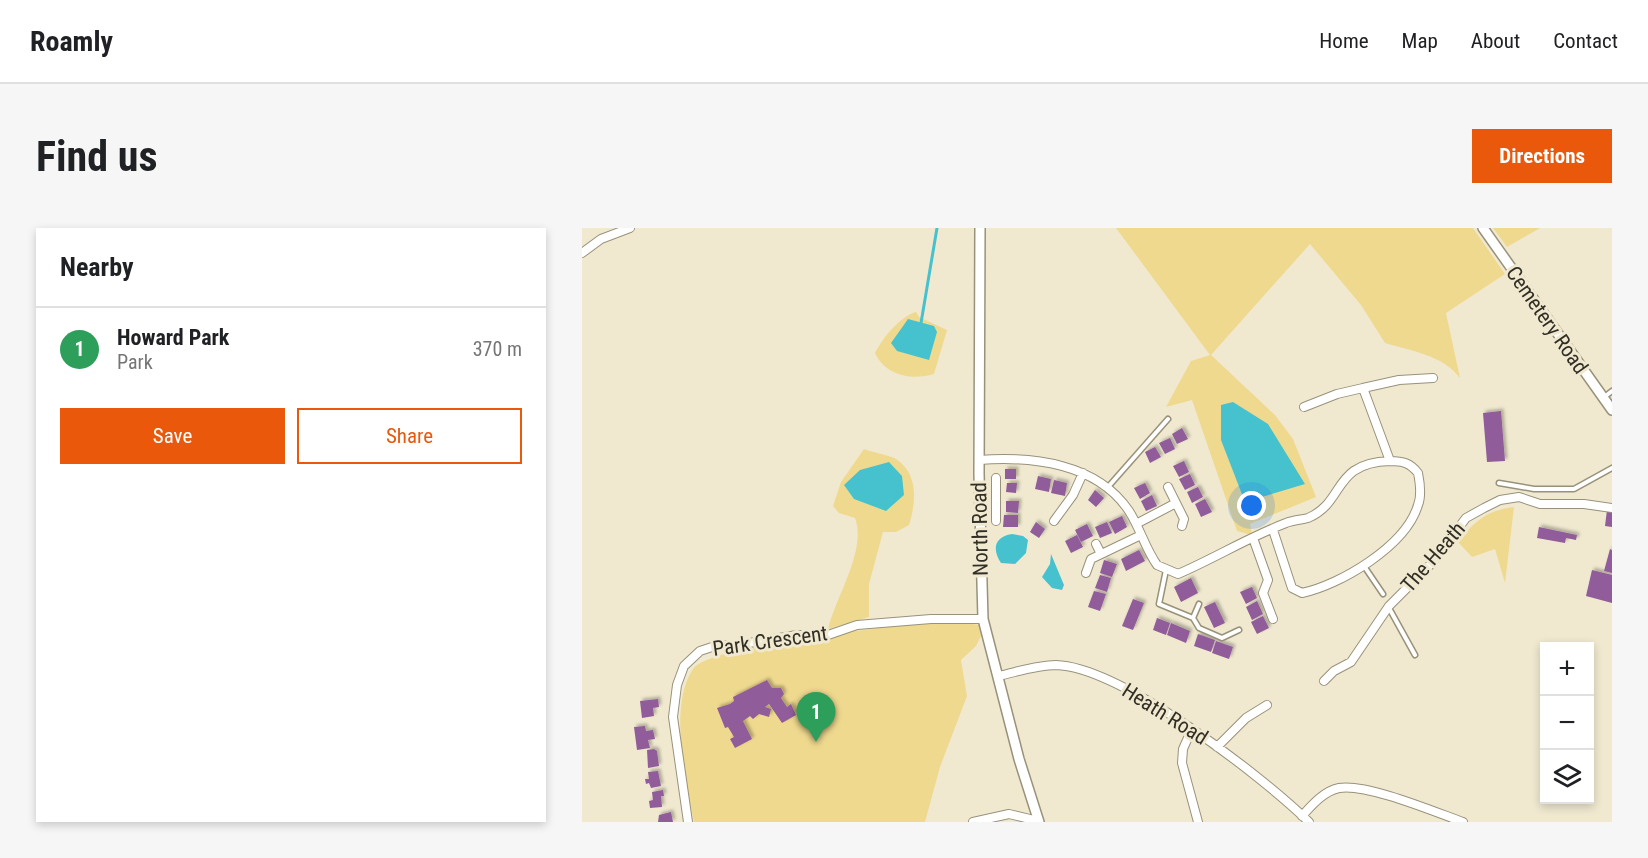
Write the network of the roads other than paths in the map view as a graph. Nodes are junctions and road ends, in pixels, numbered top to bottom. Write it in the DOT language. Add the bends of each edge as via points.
graph roads {
  1 [pos="630,228"];
  2 [pos="980,228"];
  3 [pos="1483,228"];
  4 [pos="582,253"];
  5 [pos="1433,378"];
  6 [pos="1363,388"];
  7 [pos="1612,391"];
  8 [pos="1602,398"];
  9 [pos="1304,407"];
  10 [pos="1612,410"];
  11 [pos="1168,419"];
  12 [pos="978,460"];
  13 [pos="1390,461"];
  14 [pos="1612,468"];
  15 [pos="1083,473"];
  16 [pos="996,478"];
  17 [pos="1499,483"];
  18 [pos="1108,487"];
  19 [pos="1168,487"];
  20 [pos="1176,503"];
  21 [pos="979,505"];
  22 [pos="996,505"];
  23 [pos="1612,508"];
  24 [pos="996,521"];
  25 [pos="1054,521"];
  26 [pos="1136,524"];
  27 [pos="1182,526"];
  28 [pos="1273,530"];
  29 [pos="1141,535"];
  30 [pos="1253,538"];
  31 [pos="1096,544"];
  32 [pos="1101,554"];
  33 [pos="1363,566"];
  34 [pos="1166,570"];
  35 [pos="1086,573"];
  36 [pos="1383,594"];
  37 [pos="1198,604"];
  38 [pos="1388,608"];
  39 [pos="1194,618"];
  40 [pos="984,619"];
  41 [pos="1273,619"];
  42 [pos="1239,630"];
  43 [pos="1415,655"];
  44 [pos="998,675"];
  45 [pos="1324,681"];
  46 [pos="1267,705"];
  47 [pos="1191,731"];
  48 [pos="1217,747"];
  49 [pos="1306,819"];
  50 [pos="1039,821"];
  51 [pos="688,822"];
  52 [pos="973,822"];
  53 [pos="1198,822"];
  54 [pos="1463,822"];
  1 -- 4 [label="street" via="600,239"];
  2 -- 12 [label="street, North Road"];
  3 -- 8 [label="street, Cemetery Road"];
  5 -- 6 [label="street"];
  6 -- 9 [label="street"];
  6 -- 13 [label="street"];
  7 -- 8 [label="lane"];
  8 -- 10 [label="street, Cemetery Road"];
  11 -- 18 [label="lane"];
  12 -- 15 [label="street" via="1034,462"];
  12 -- 21 [label="street, North Road"];
  13 -- 28 [label="street" via="1354,470 1342,480 1324,508"];
  13 -- 33 [label="street" via="1408,463 1418,472 1418,506 1402,531"];
  14 -- 17 [label="lane" via="1574,489 1534,489"];
  15 -- 18 [label="street"];
  15 -- 25 [label="street"];
  16 -- 22 [label="street"];
  18 -- 26 [label="street"];
  19 -- 20 [label="street"];
  20 -- 26 [label="street"];
  20 -- 27 [label="street" via="1184,519"];
  21 -- 22 [label="street"];
  21 -- 40 [label="street, North Road"];
  22 -- 24 [label="street"];
  23 -- 38 [label="street, The Heath" via="1540,504 1519,497 1500,500 1466,518 1431,564"];
  26 -- 29 [label="street"];
  28 -- 30 [label="street"];
  28 -- 33 [label="street" via="1292,588 1302,594"];
  29 -- 32 [label="street"];
  29 -- 34 [label="street" via="1157,565"];
  30 -- 34 [label="street" via="1178,574"];
  30 -- 41 [label="street" via="1268,580 1263,593"];
  31 -- 32 [label="street"];
  32 -- 35 [label="street" via="1091,559"];
  33 -- 36 [label="lane"];
  34 -- 39 [label="lane" via="1159,604"];
  37 -- 39 [label="lane"];
  38 -- 43 [label="lane"];
  38 -- 45 [label="street, The Heath" via="1351,662"];
  39 -- 42 [label="lane" via="1199,628 1222,638"];
  40 -- 44 [label="street, North Road"];
  40 -- 51 [label="street, Park Crescent" via="857,625 828,635 796,635 700,651 684,666 673,717"];
  44 -- 47 [label="street, Heath Road" via="1058,665 1089,673 1126,689"];
  44 -- 50 [label="street, North Road"];
  46 -- 48 [label="street" via="1246,718"];
  47 -- 48 [label="street, Heath Road"];
  47 -- 53 [label="street" via="1182,763"];
  48 -- 49 [label="street, Heath Road"];
  49 -- 54 [label="street" via="1323,795 1338,788 1357,788"];
  50 -- 52 [label="street" via="1009,814"];
}
